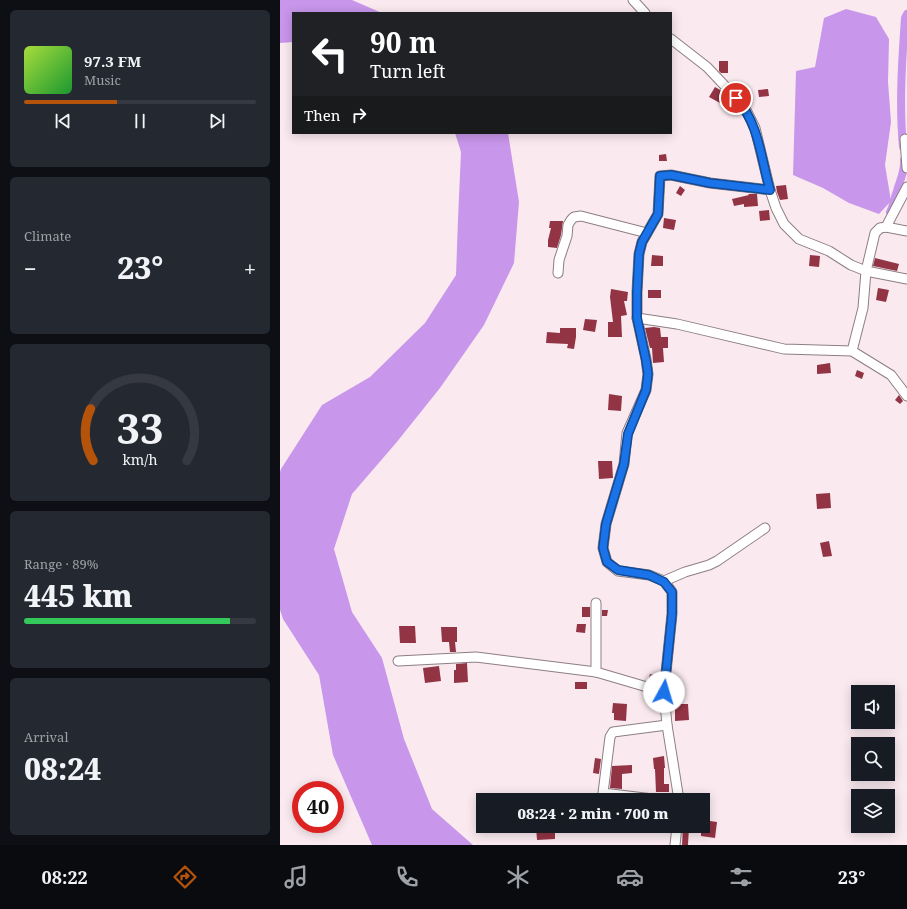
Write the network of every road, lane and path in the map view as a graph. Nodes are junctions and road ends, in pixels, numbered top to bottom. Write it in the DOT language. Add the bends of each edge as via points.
graph roads {
  1 [pos="633,0"];
  2 [pos="644,12"];
  3 [pos="672,40"];
  4 [pos="905,139"];
  5 [pos="907,168"];
  6 [pos="907,186"];
  7 [pos="770,190"];
  8 [pos="886,227"];
  9 [pos="907,231"];
  10 [pos="647,233"];
  11 [pos="866,271"];
  12 [pos="558,273"];
  13 [pos="907,279"];
  14 [pos="637,318"];
  15 [pos="852,351"];
  16 [pos="907,396"];
  17 [pos="765,528"];
  18 [pos="664,582"];
  19 [pos="596,603"];
  20 [pos="398,661"];
  21 [pos="596,672"];
  22 [pos="664,692"];
  23 [pos="667,725"];
  24 [pos="603,793"];
  25 [pos="678,793"];
  26 [pos="676,833"];
  27 [pos="675,845"];
  1 -- 2 [label="street"];
  3 -- 7 [label="street" via="707,67 744,106 755,128"];
  4 -- 5 [label="street"];
  6 -- 8 [label="street"];
  7 -- 10 [label="street" via="710,183 671,175 660,176 658,214"];
  7 -- 11 [label="street" via="784,224 799,238"];
  8 -- 9 [label="street"];
  8 -- 11 [label="street" via="875,233"];
  10 -- 12 [label="street" via="581,216 574,217 568,226"];
  10 -- 14 [label="street" via="639,254"];
  11 -- 13 [label="street"];
  11 -- 15 [label="street" via="863,308"];
  14 -- 15 [label="street" via="677,324 784,349"];
  14 -- 18 [label="street" via="648,374 646,390 628,434 624,464 606,524 603,548 607,562 618,570 649,575"];
  15 -- 16 [label="street" via="891,375"];
  17 -- 18 [label="street" via="717,561"];
  18 -- 22 [label="street" via="672,592 672,614"];
  19 -- 21 [label="street"];
  20 -- 21 [label="street" via="476,657"];
  21 -- 22 [label="street"];
  22 -- 23 [label="street"];
  23 -- 24 [label="street" via="613,732 610,737"];
  23 -- 25 [label="street"];
  26 -- 27 [label="street"];
}
